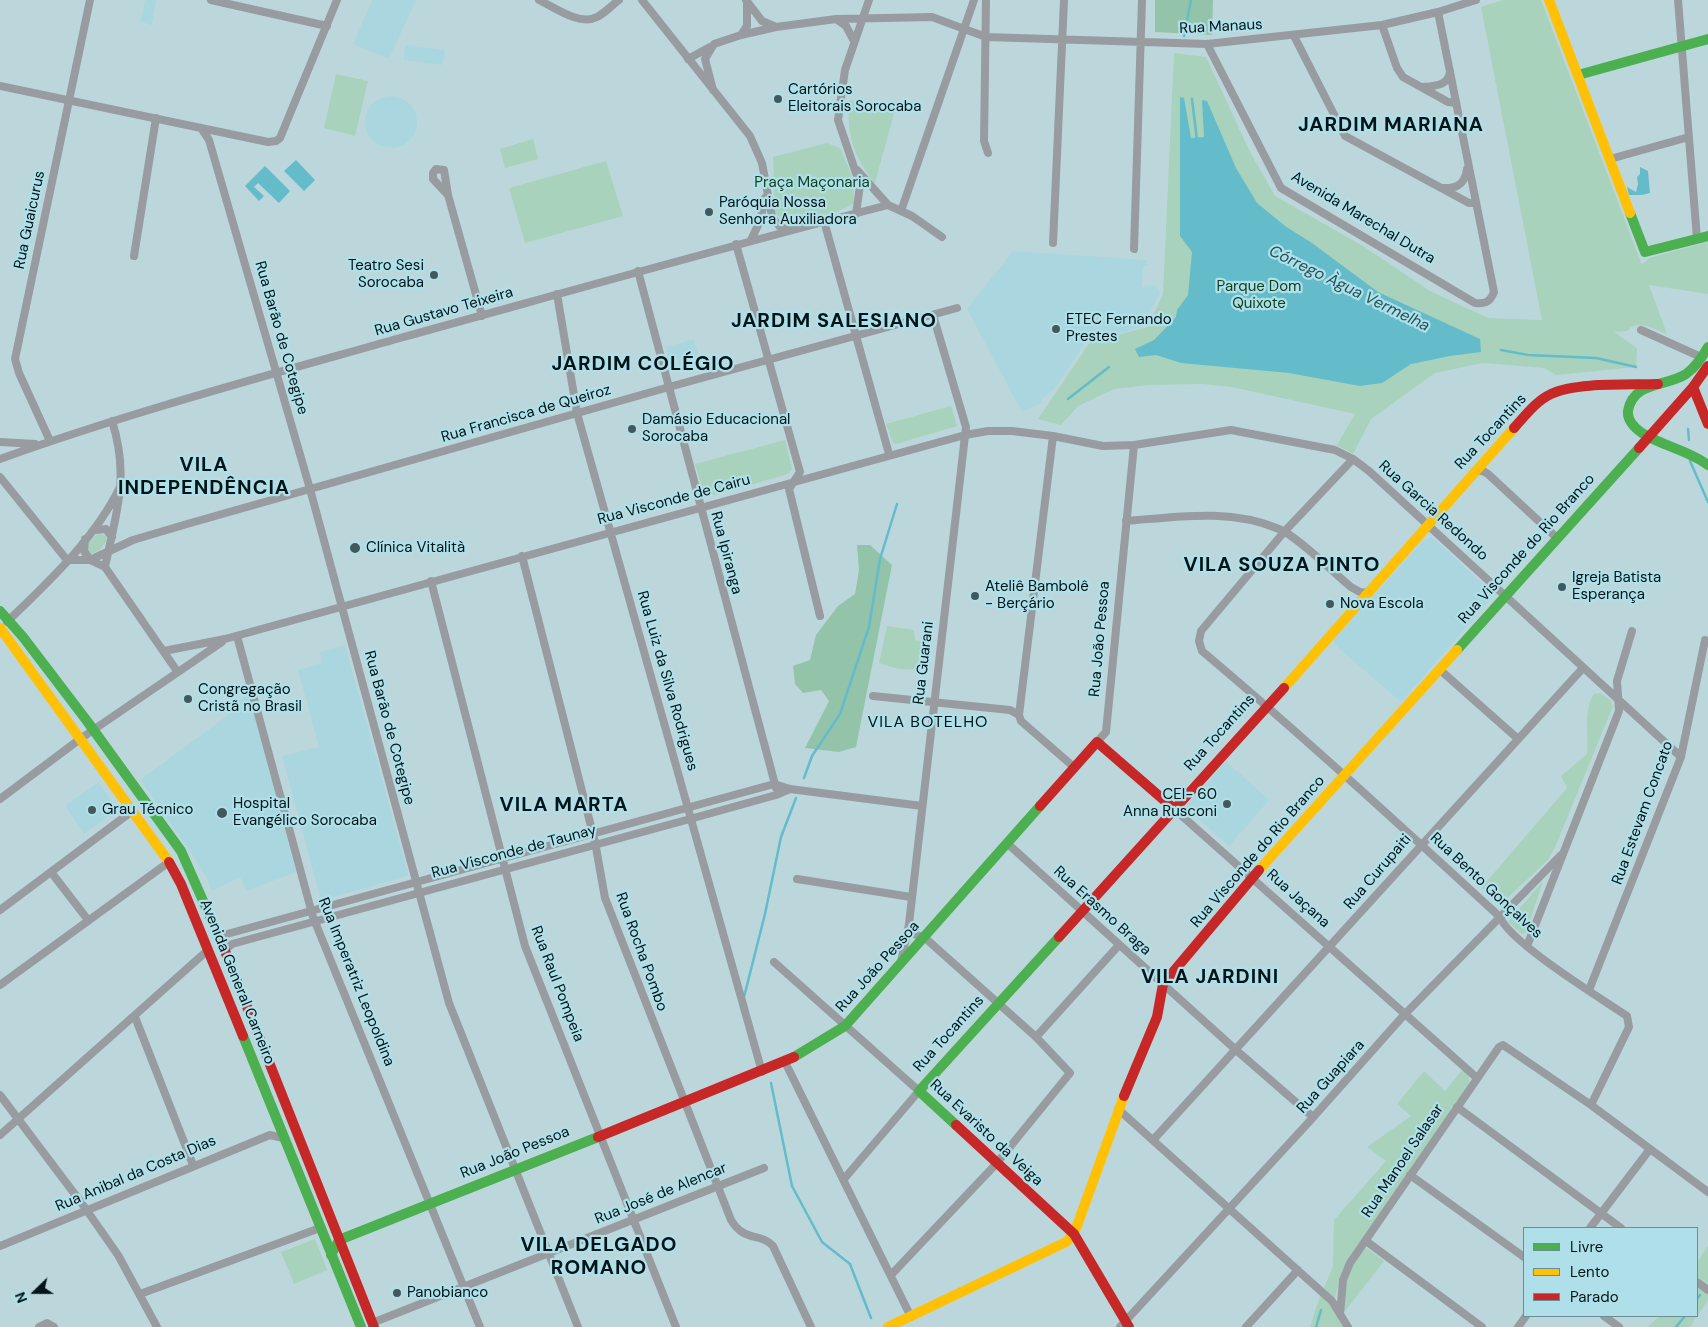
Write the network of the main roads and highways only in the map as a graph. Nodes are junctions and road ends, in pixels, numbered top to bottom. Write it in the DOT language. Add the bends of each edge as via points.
graph roads {
  1 [pos="1549,0"];
  2 [pos="1708,39"];
  3 [pos="1578,75"];
  4 [pos="1708,236"];
  5 [pos="1708,347"];
  6 [pos="1708,366"];
  7 [pos="1658,384"];
  8 [pos="1693,387"];
  9 [pos="1708,424"];
  10 [pos="1649,436"];
  11 [pos="1707,463"];
  12 [pos="0,611"];
  13 [pos="0,629"];
  14 [pos="1097,742"];
  15 [pos="1173,808"];
  16 [pos="919,1091"];
  17 [pos="1074,1234"];
  18 [pos="338,1240"];
  19 [pos="331,1255"];
  20 [pos="359,1325"];
  21 [pos="373,1325"];
  22 [pos="1124,1325"];
  23 [pos="888,1327"];
  1 -- 3 [label="main road"];
  2 -- 3 [label="main road"];
  3 -- 4 [label="main road" via="1645,252"];
  5 -- 7 [label="main road" via="1684,376"];
  6 -- 8 [label="main road, Rua Visconde do Rio Branco"];
  7 -- 10 [label="main road" via="1639,392 1628,406 1628,417 1634,428"];
  7 -- 15 [label="main road, Rua Tocantins" via="1583,386 1550,394 1530,410"];
  8 -- 9 [label="main road"];
  8 -- 10 [label="main road, Rua Visconde do Rio Branco"];
  10 -- 11 [label="main road"];
  10 -- 17 [label="main road, Rua Visconde do Rio Branco" via="1252,878 1163,984 1157,1016 1118,1109"];
  12 -- 18 [label="main road, Avenida General Carneiro" via="93,730 181,851 219,934"];
  13 -- 19 [label="main road, Avenida General Carneiro" via="169,862 181,884"];
  14 -- 15 [label="main road, Rua Jaçana"];
  14 -- 18 [label="main road, Rua João Pessoa" via="845,1026 819,1044 762,1072"];
  15 -- 16 [label="main road, Rua Tocantins"];
  16 -- 17 [label="main road, Rua Evaristo da Veiga"];
  17 -- 22 [label="main road, Rua Evaristo da Veiga"];
  17 -- 23 [label="main road" via="1066,1242"];
  18 -- 19 [label="main road"];
  18 -- 21 [label="main road, Avenida General Carneiro"];
  19 -- 20 [label="main road, Avenida General Carneiro"];
}
